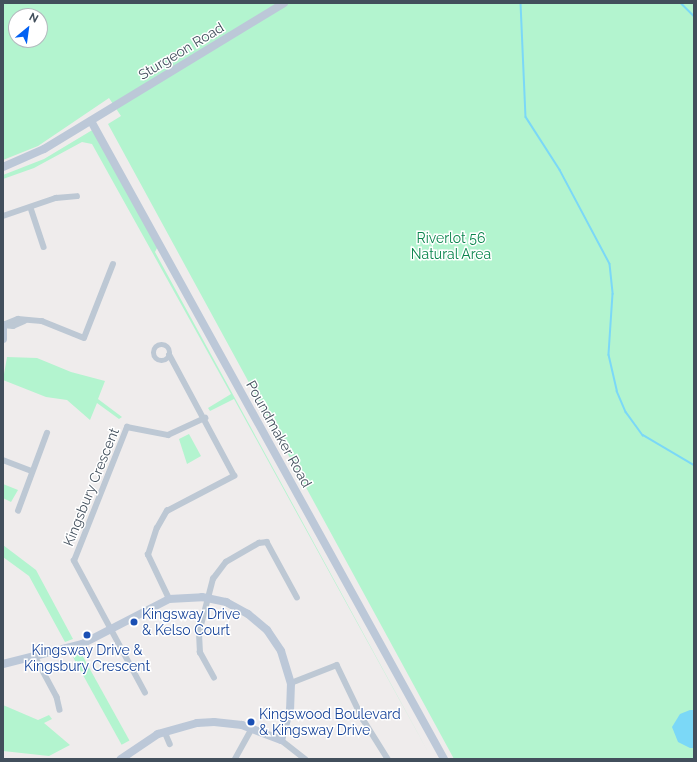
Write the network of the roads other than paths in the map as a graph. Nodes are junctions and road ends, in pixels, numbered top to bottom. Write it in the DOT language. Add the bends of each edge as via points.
graph roads {
  1 [pos="284,3"];
  2 [pos="91,121"];
  3 [pos="3,167"];
  4 [pos="77,196"];
  5 [pos="31,208"];
  6 [pos="3,216"];
  7 [pos="44,247"];
  8 [pos="114,264"];
  9 [pos="3,325"];
  10 [pos="3,339"];
  11 [pos="169,355"];
  12 [pos="205,418"];
  13 [pos="48,433"];
  14 [pos="3,460"];
  15 [pos="32,471"];
  16 [pos="18,511"];
  17 [pos="296,597"];
  18 [pos="208,598"];
  19 [pos="169,599"];
  20 [pos="111,628"];
  21 [pos="36,658"];
  22 [pos="3,664"];
  23 [pos="214,678"];
  24 [pos="291,683"];
  25 [pos="145,693"];
  26 [pos="60,710"];
  27 [pos="252,728"];
  28 [pos="165,732"];
  29 [pos="280,740"];
  30 [pos="170,744"];
  31 [pos="121,759"];
  32 [pos="235,759"];
  33 [pos="305,759"];
  34 [pos="388,759"];
  35 [pos="444,759"];
  1 -- 2 [label="street, Sturgeon Road"];
  2 -- 3 [label="street, Sturgeon Road" via="32,156"];
  2 -- 35 [label="street, Poundmaker Road"];
  4 -- 5 [label="street" via="56,198"];
  5 -- 6 [label="street"];
  5 -- 7 [label="street"];
  8 -- 9 [label="street" via="84,338 42,322 24,321 13,326"];
  9 -- 10 [label="street"];
  11 -- 12 [label="street"];
  12 -- 19 [label="street" via="234,476 179,508 167,511 157,528 148,555"];
  12 -- 20 [label="street, Kingsbury Crescent" via="168,435 150,434 128,426 123,432 74,561"];
  13 -- 15 [label="street"];
  14 -- 15 [label="street"];
  15 -- 16 [label="street"];
  17 -- 18 [label="street" via="267,542 259,543 226,562 215,576"];
  18 -- 19 [label="street"];
  18 -- 23 [label="street" via="198,643"];
  18 -- 24 [label="street" via="233,606 261,624 281,651"];
  19 -- 20 [label="street"];
  20 -- 21 [label="street" via="82,644"];
  20 -- 25 [label="street"];
  21 -- 22 [label="street"];
  21 -- 26 [label="street"];
  24 -- 29 [label="street" via="289,713"];
  24 -- 34 [label="street" via="337,665 363,719"];
  27 -- 28 [label="street" via="214,722"];
  27 -- 29 [label="street"];
  27 -- 32 [label="street"];
  28 -- 30 [label="street"];
  28 -- 31 [label="street" via="144,742"];
  29 -- 33 [label="street"];
}
